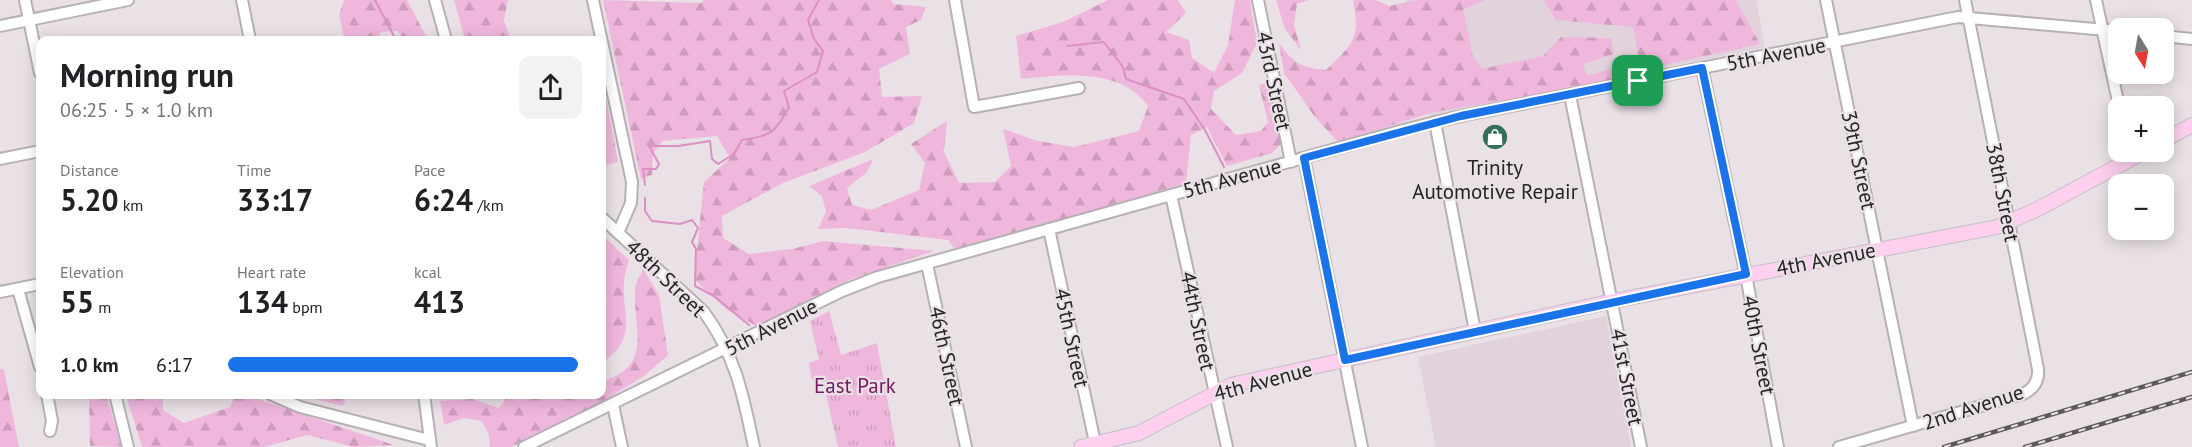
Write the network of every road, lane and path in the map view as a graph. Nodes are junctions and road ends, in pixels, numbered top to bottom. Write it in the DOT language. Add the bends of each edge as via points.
graph roads {
  1 [pos="25,0"];
  2 [pos="128,0"];
  3 [pos="242,0"];
  4 [pos="435,0"];
  5 [pos="593,0"];
  6 [pos="955,0"];
  7 [pos="1258,0"];
  8 [pos="1826,0"];
  9 [pos="1965,0"];
  10 [pos="2096,0"];
  11 [pos="105,3"];
  12 [pos="1968,17"];
  13 [pos="29,20"];
  14 [pos="0,26"];
  15 [pos="2104,30"];
  16 [pos="2108,30"];
  17 [pos="249,36"];
  18 [pos="445,36"];
  19 [pos="601,36"];
  20 [pos="2174,37"];
  21 [pos="2192,39"];
  22 [pos="1835,42"];
  23 [pos="36,54"];
  24 [pos="606,61"];
  25 [pos="1702,68"];
  26 [pos="1079,88"];
  27 [pos="1570,95"];
  28 [pos="2117,96"];
  29 [pos="1435,122"];
  30 [pos="2192,125"];
  31 [pos="2174,135"];
  32 [pos="36,152"];
  33 [pos="1304,158"];
  34 [pos="0,159"];
  35 [pos="1291,162"];
  36 [pos="2119,162"];
  37 [pos="1172,195"];
  38 [pos="2009,221"];
  39 [pos="606,222"];
  40 [pos="1049,229"];
  41 [pos="618,233"];
  42 [pos="1877,249"];
  43 [pos="927,264"];
  44 [pos="1746,274"];
  45 [pos="36,285"];
  46 [pos="18,289"];
  47 [pos="0,292"];
  48 [pos="1613,301"];
  49 [pos="1475,331"];
  50 [pos="728,349"];
  51 [pos="36,353"];
  52 [pos="1345,360"];
  53 [pos="2036,384"];
  54 [pos="1214,392"];
  55 [pos="48,399"];
  56 [pos="116,399"];
  57 [pos="282,399"];
  58 [pos="425,399"];
  59 [pos="613,405"];
  60 [pos="1913,426"];
  61 [pos="50,431"];
  62 [pos="430,444"];
  63 [pos="1090,446"];
  64 [pos="128,447"];
  65 [pos="524,447"];
  66 [pos="622,447"];
  67 [pos="754,447"];
  68 [pos="966,447"];
  69 [pos="1227,447"];
  70 [pos="1362,447"];
  71 [pos="1641,447"];
  72 [pos="1778,447"];
  73 [pos="1839,447"];
  1 -- 13 [label="street"];
  2 -- 11 [label="street"];
  3 -- 17 [label="street"];
  4 -- 18 [label="street"];
  5 -- 19 [label="street, 48th Street"];
  6 -- 26 [label="street" via="974,107"];
  7 -- 35 [label="street, 43rd Street"];
  8 -- 22 [label="street, 39th Street"];
  9 -- 12 [label="street, 38th Street"];
  10 -- 15 [label="street"];
  11 -- 13 [label="street"];
  12 -- 15 [label="street, 5th Avenue"];
  12 -- 22 [label="street, 5th Avenue"];
  12 -- 38 [label="street, 38th Street"];
  13 -- 14 [label="street"];
  13 -- 23 [label="street"];
  15 -- 16 [label="street, 5th Avenue"];
  15 -- 28 [label="street"];
  20 -- 21 [label="street"];
  22 -- 25 [label="street, 5th Avenue"];
  22 -- 42 [label="street, 39th Street"];
  24 -- 41 [label="street, 48th Street" via="632,182 631,203"];
  25 -- 27 [label="street, 5th Avenue"];
  25 -- 44 [label="street, 40th Street"];
  27 -- 29 [label="street, 5th Avenue"];
  27 -- 48 [label="street, 41st Street"];
  29 -- 33 [label="street, 5th Avenue"];
  29 -- 49 [label="street"];
  30 -- 31 [label="main road"];
  32 -- 34 [label="street"];
  33 -- 35 [label="street, 5th Avenue"];
  33 -- 52 [label="street, 43rd Street"];
  35 -- 37 [label="street, 5th Avenue"];
  36 -- 38 [label="main road, 4th Avenue" via="2036,210"];
  37 -- 40 [label="street, 5th Avenue"];
  37 -- 54 [label="street, 44th Street"];
  38 -- 42 [label="main road, 4th Avenue" via="1997,227"];
  38 -- 53 [label="street, 38th Street" via="2038,369"];
  39 -- 41 [label="street"];
  40 -- 43 [label="street, 5th Avenue"];
  40 -- 63 [label="street, 45th Street"];
  41 -- 50 [label="street, 48th Street" via="704,312"];
  42 -- 44 [label="main road, 4th Avenue"];
  42 -- 60 [label="street, 39th Street"];
  43 -- 50 [label="street, 5th Avenue" via="860,284"];
  43 -- 68 [label="street, 46th Street"];
  44 -- 48 [label="main road, 4th Avenue"];
  44 -- 72 [label="street, 40th Street"];
  45 -- 46 [label="street"];
  46 -- 47 [label="street"];
  46 -- 51 [label="street"];
  48 -- 49 [label="main road, 4th Avenue"];
  48 -- 71 [label="street, 41st Street"];
  49 -- 52 [label="main road, 4th Avenue"];
  50 -- 59 [label="street, 5th Avenue"];
  50 -- 67 [label="street, 48th Street" via="742,387"];
  52 -- 54 [label="main road, 4th Avenue"];
  52 -- 70 [label="street, 43rd Street"];
  53 -- 60 [label="street, 2nd Avenue" via="2023,394"];
  54 -- 63 [label="main road, 4th Avenue" via="1139,433"];
  54 -- 69 [label="street, 44th Street"];
  55 -- 61 [label="street"];
  56 -- 64 [label="street"];
  57 -- 62 [label="street"];
  58 -- 62 [label="street"];
  59 -- 65 [label="street, 5th Avenue"];
  59 -- 66 [label="street"];
  60 -- 73 [label="street, 2nd Avenue"];
}
